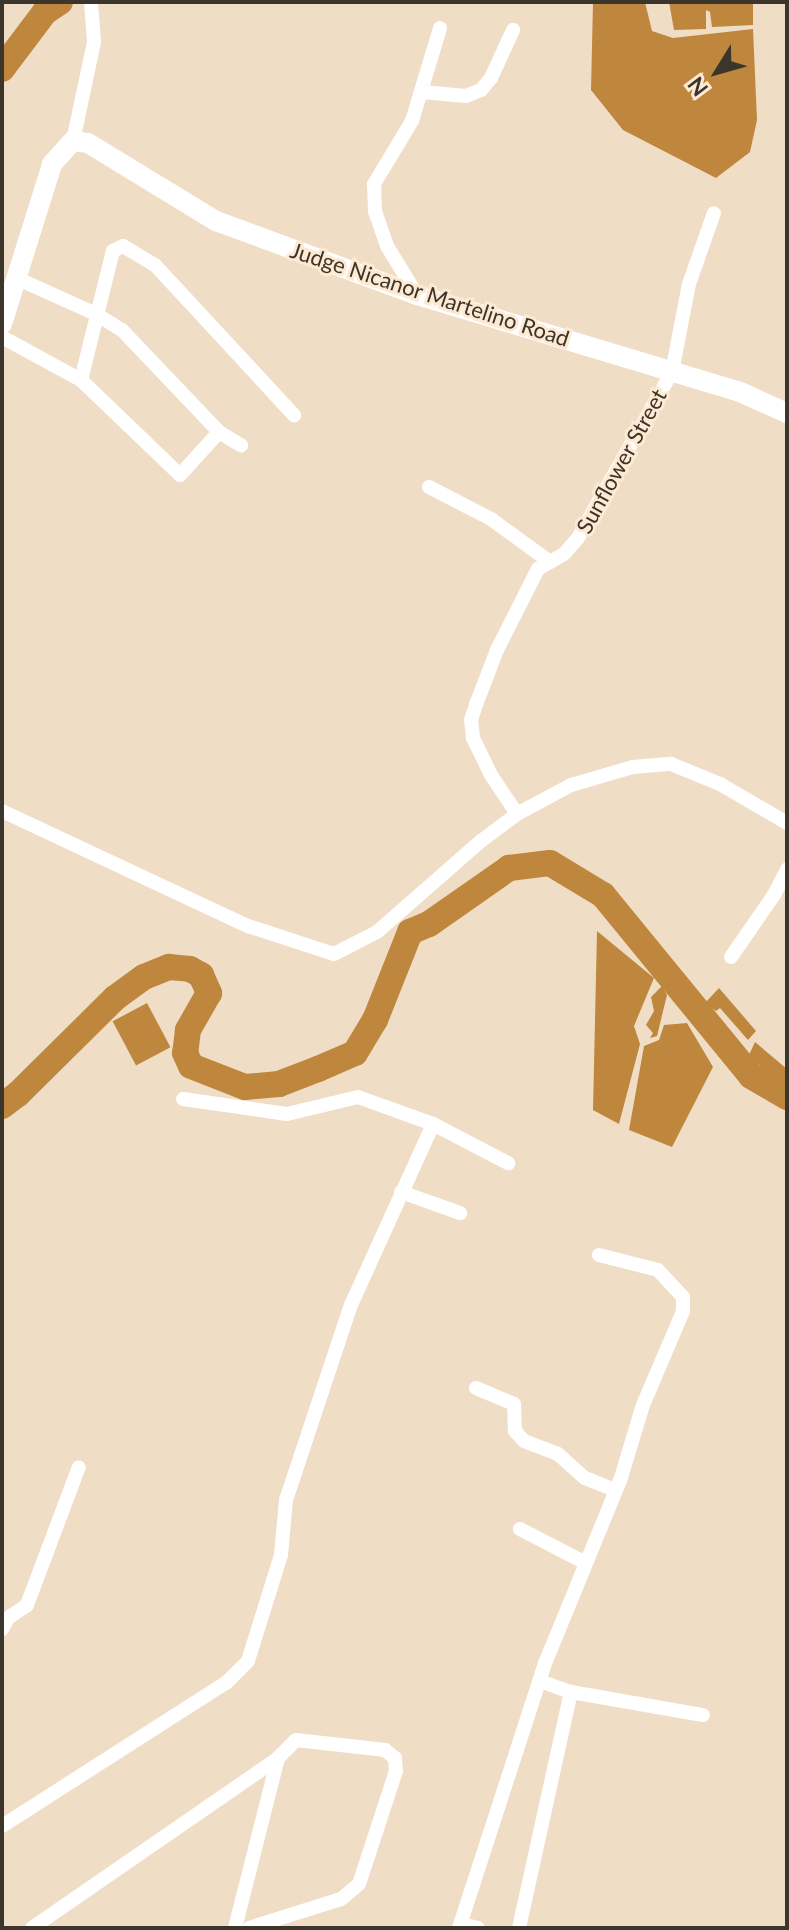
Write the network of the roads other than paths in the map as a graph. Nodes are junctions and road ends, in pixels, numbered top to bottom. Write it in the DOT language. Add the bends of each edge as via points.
graph roads {
  1 [pos="91,3"];
  2 [pos="440,28"];
  3 [pos="513,30"];
  4 [pos="422,92"];
  5 [pos="80,142"];
  6 [pos="714,213"];
  7 [pos="16,278"];
  8 [pos="417,295"];
  9 [pos="96,314"];
  10 [pos="2,324"];
  11 [pos="2,337"];
  12 [pos="672,372"];
  13 [pos="81,380"];
  14 [pos="787,413"];
  15 [pos="294,415"];
  16 [pos="219,432"];
  17 [pos="241,445"];
  18 [pos="429,487"];
  19 [pos="550,562"];
  20 [pos="2,811"];
  21 [pos="517,814"];
  22 [pos="787,823"];
  23 [pos="787,869"];
  24 [pos="731,957"];
  25 [pos="183,1099"];
  26 [pos="433,1124"];
  27 [pos="508,1163"];
  28 [pos="401,1192"];
  29 [pos="460,1213"];
  30 [pos="599,1255"];
  31 [pos="476,1388"];
  32 [pos="79,1467"];
  33 [pos="615,1490"];
  34 [pos="520,1529"];
  35 [pos="586,1563"];
  36 [pos="2,1629"];
  37 [pos="540,1681"];
  38 [pos="571,1692"];
  39 [pos="703,1715"];
  40 [pos="278,1758"];
  41 [pos="2,1826"];
  42 [pos="460,1926"];
  43 [pos="32,1928"];
  44 [pos="235,1928"];
  45 [pos="249,1928"];
  46 [pos="478,1928"];
  47 [pos="519,1928"];
  1 -- 5 [label="street" via="94,42"];
  2 -- 4 [label="street"];
  3 -- 4 [label="street" via="481,90 466,96"];
  4 -- 8 [label="street" via="412,121 374,184 375,211 387,246"];
  5 -- 7 [label="street" via="52,164"];
  5 -- 8 [label="street, Judge Nicanor Martelino Road" via="216,221"];
  6 -- 12 [label="street, Sunflower Street" via="689,284"];
  7 -- 9 [label="street"];
  7 -- 10 [label="street"];
  8 -- 12 [label="street, Judge Nicanor Martelino Road"];
  9 -- 13 [label="street"];
  9 -- 15 [label="street" via="113,251 132,249 155,265"];
  9 -- 16 [label="street" via="122,330"];
  11 -- 13 [label="street"];
  12 -- 14 [label="street, Judge Nicanor Martelino Road"];
  12 -- 19 [label="street, Sunflower Street" via="578,538"];
  13 -- 16 [label="street" via="180,475"];
  16 -- 17 [label="street"];
  18 -- 19 [label="street" via="491,519"];
  19 -- 21 [label="street, Sunflower Street" via="538,569 500,644 471,720 480,755"];
  20 -- 21 [label="street" via="248,926 334,954 377,932"];
  21 -- 22 [label="street" via="571,785 633,767 671,764 720,784"];
  23 -- 24 [label="street"];
  25 -- 26 [label="street" via="287,1114 358,1097"];
  26 -- 27 [label="street"];
  26 -- 28 [label="street"];
  28 -- 29 [label="street"];
  28 -- 41 [label="street" via="351,1305 286,1500 281,1555 248,1661 226,1683"];
  30 -- 33 [label="street" via="658,1270 683,1297 683,1311 643,1405"];
  31 -- 33 [label="street" via="514,1404 515,1431 524,1441 558,1454 585,1478"];
  32 -- 36 [label="street" via="27,1605"];
  33 -- 35 [label="street"];
  34 -- 35 [label="street"];
  35 -- 37 [label="street"];
  37 -- 38 [label="street"];
  37 -- 42 [label="street"];
  38 -- 39 [label="street"];
  38 -- 47 [label="street"];
  40 -- 43 [label="street"];
  40 -- 44 [label="street"];
  40 -- 45 [label="street" via="296,1740 308,1740 385,1750 395,1758 396,1771 359,1884 341,1899"];
  42 -- 46 [label="street"];
}
